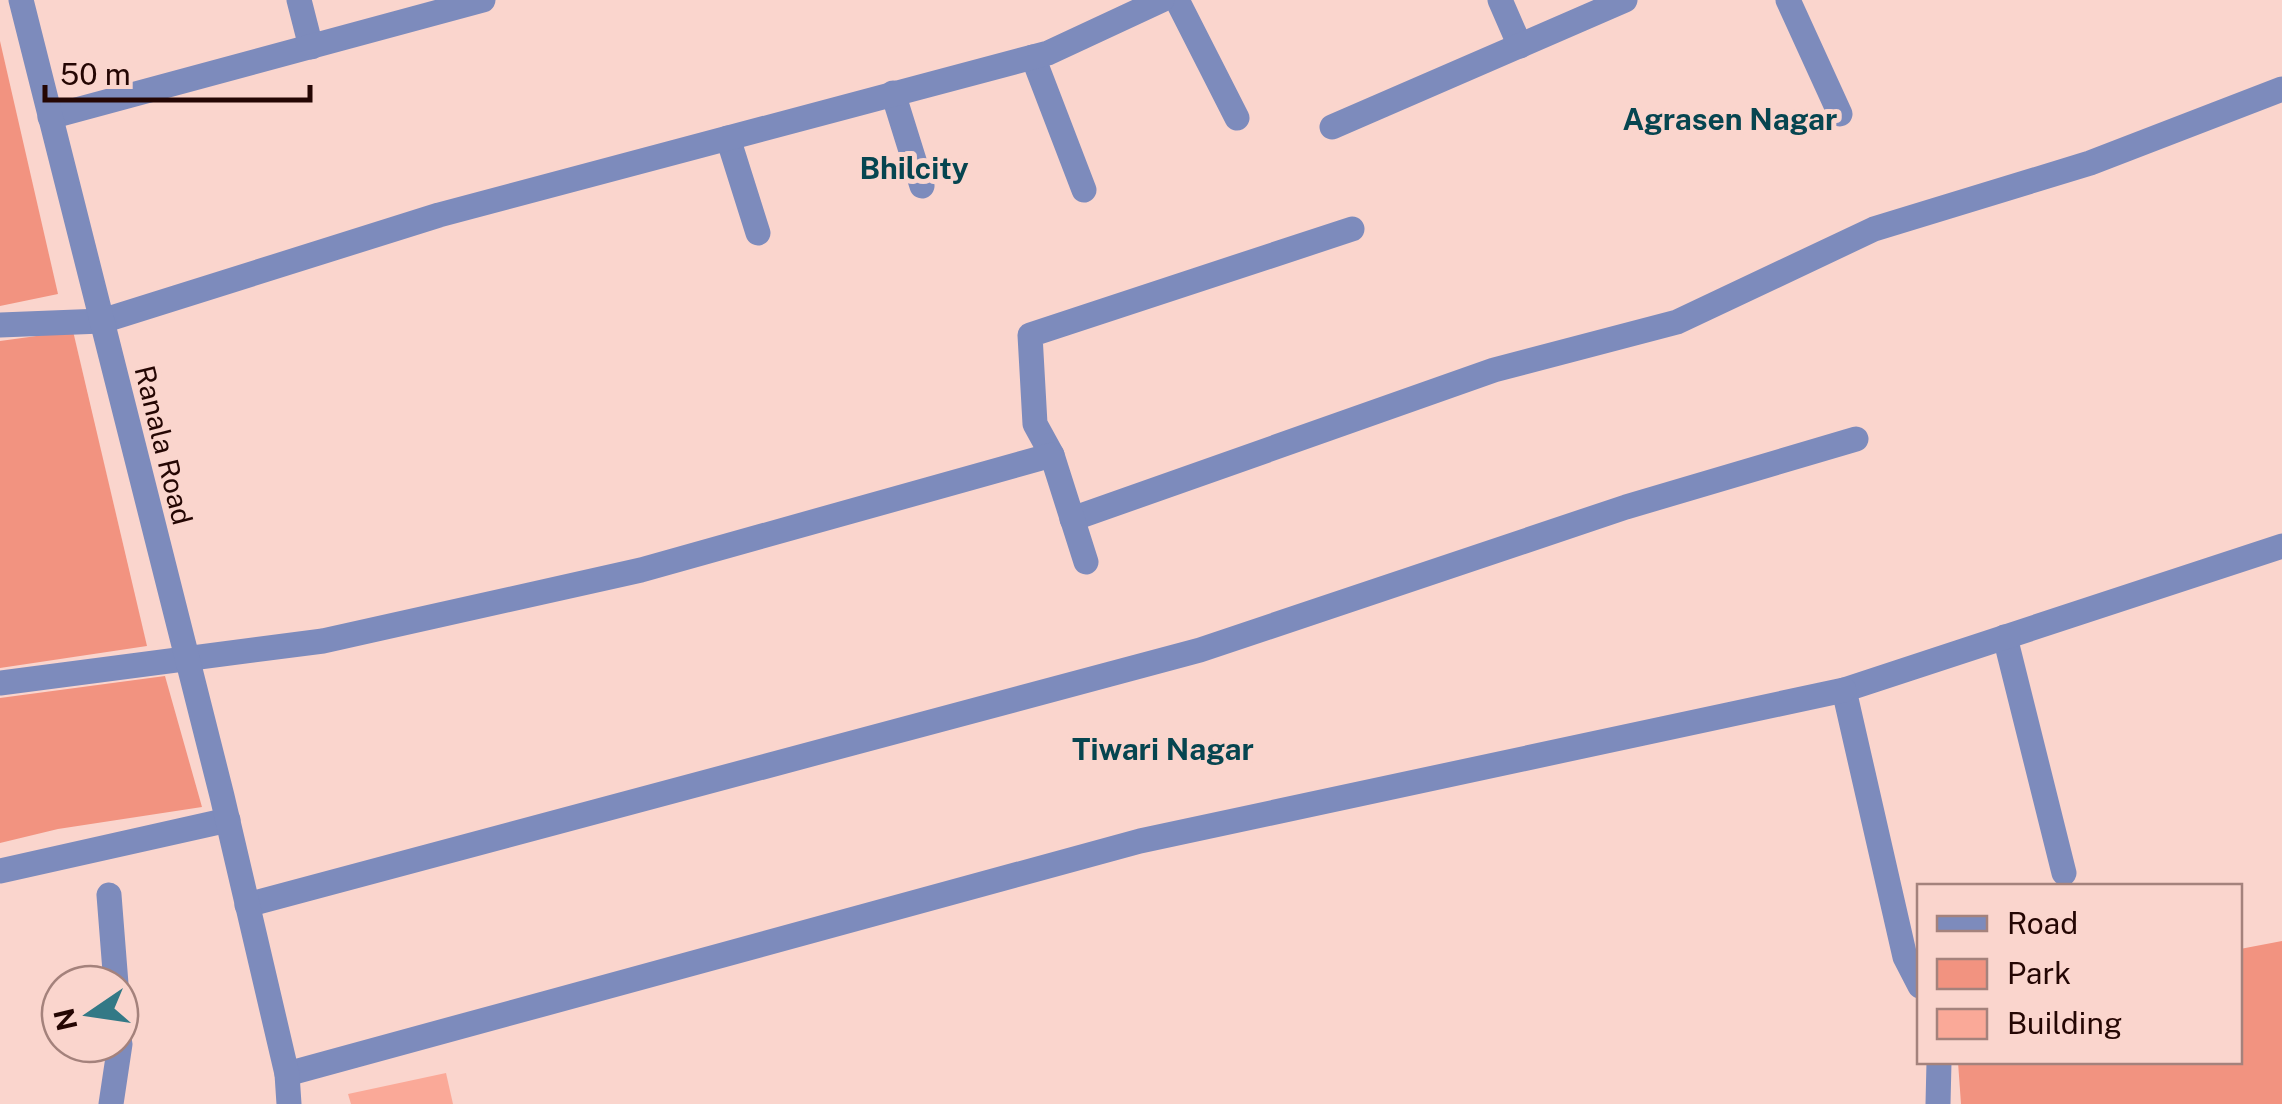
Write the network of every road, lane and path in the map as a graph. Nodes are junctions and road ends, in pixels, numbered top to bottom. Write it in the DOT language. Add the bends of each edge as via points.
graph roads {
  1 [pos="20,0"];
  2 [pos="299,0"];
  3 [pos="483,0"];
  4 [pos="1162,0"];
  5 [pos="1177,0"];
  6 [pos="1500,0"];
  7 [pos="1625,0"];
  8 [pos="1788,0"];
  9 [pos="311,46"];
  10 [pos="1520,46"];
  11 [pos="1033,56"];
  12 [pos="2282,89"];
  13 [pos="893,93"];
  14 [pos="1840,114"];
  15 [pos="50,117"];
  16 [pos="1237,118"];
  17 [pos="1332,127"];
  18 [pos="728,138"];
  19 [pos="922,186"];
  20 [pos="1084,190"];
  21 [pos="1352,229"];
  22 [pos="758,233"];
  23 [pos="102,320"];
  24 [pos="0,325"];
  25 [pos="1856,440"];
  26 [pos="1052,455"];
  27 [pos="1072,519"];
  28 [pos="2282,546"];
  29 [pos="1086,562"];
  30 [pos="2006,637"];
  31 [pos="188,662"];
  32 [pos="0,683"];
  33 [pos="1844,690"];
  34 [pos="228,820"];
  35 [pos="0,871"];
  36 [pos="2064,873"];
  37 [pos="109,895"];
  38 [pos="248,904"];
  39 [pos="114,964"];
  40 [pos="1917,980"];
  41 [pos="117,1064"];
  42 [pos="1939,1064"];
  43 [pos="287,1074"];
  44 [pos="111,1104"];
  45 [pos="289,1104"];
  46 [pos="1938,1104"];
  1 -- 15 [label="street, Ranala Road"];
  2 -- 9 [label="street"];
  3 -- 9 [label="street"];
  4 -- 11 [label="street"];
  5 -- 16 [label="street"];
  6 -- 10 [label="street"];
  7 -- 10 [label="street"];
  8 -- 14 [label="street"];
  9 -- 15 [label="street"];
  10 -- 17 [label="street"];
  11 -- 13 [label="street"];
  11 -- 20 [label="street"];
  12 -- 27 [label="street" via="2090,163 1874,229 1677,322 1494,370"];
  13 -- 18 [label="street"];
  13 -- 19 [label="street"];
  15 -- 23 [label="street, Ranala Road"];
  18 -- 22 [label="street"];
  18 -- 23 [label="street" via="439,214"];
  21 -- 26 [label="street" via="1030,335 1035,424"];
  23 -- 24 [label="street"];
  23 -- 31 [label="street, Ranala Road"];
  25 -- 38 [label="street" via="1626,507 1200,650"];
  26 -- 27 [label="street"];
  26 -- 31 [label="street" via="641,570 324,642"];
  27 -- 29 [label="street"];
  28 -- 30 [label="street"];
  30 -- 33 [label="street"];
  30 -- 36 [label="street"];
  31 -- 32 [label="street"];
  31 -- 34 [label="street, Ranala Road"];
  33 -- 40 [label="street" via="1905,957"];
  33 -- 43 [label="street" via="1140,841"];
  34 -- 35 [label="street"];
  34 -- 38 [label="street, Ranala Road"];
  37 -- 39 [label="street"];
  38 -- 43 [label="street, Ranala Road"];
  41 -- 44 [label="street"];
  42 -- 46 [label="street"];
  43 -- 45 [label="street, Ranala Road"];
}
